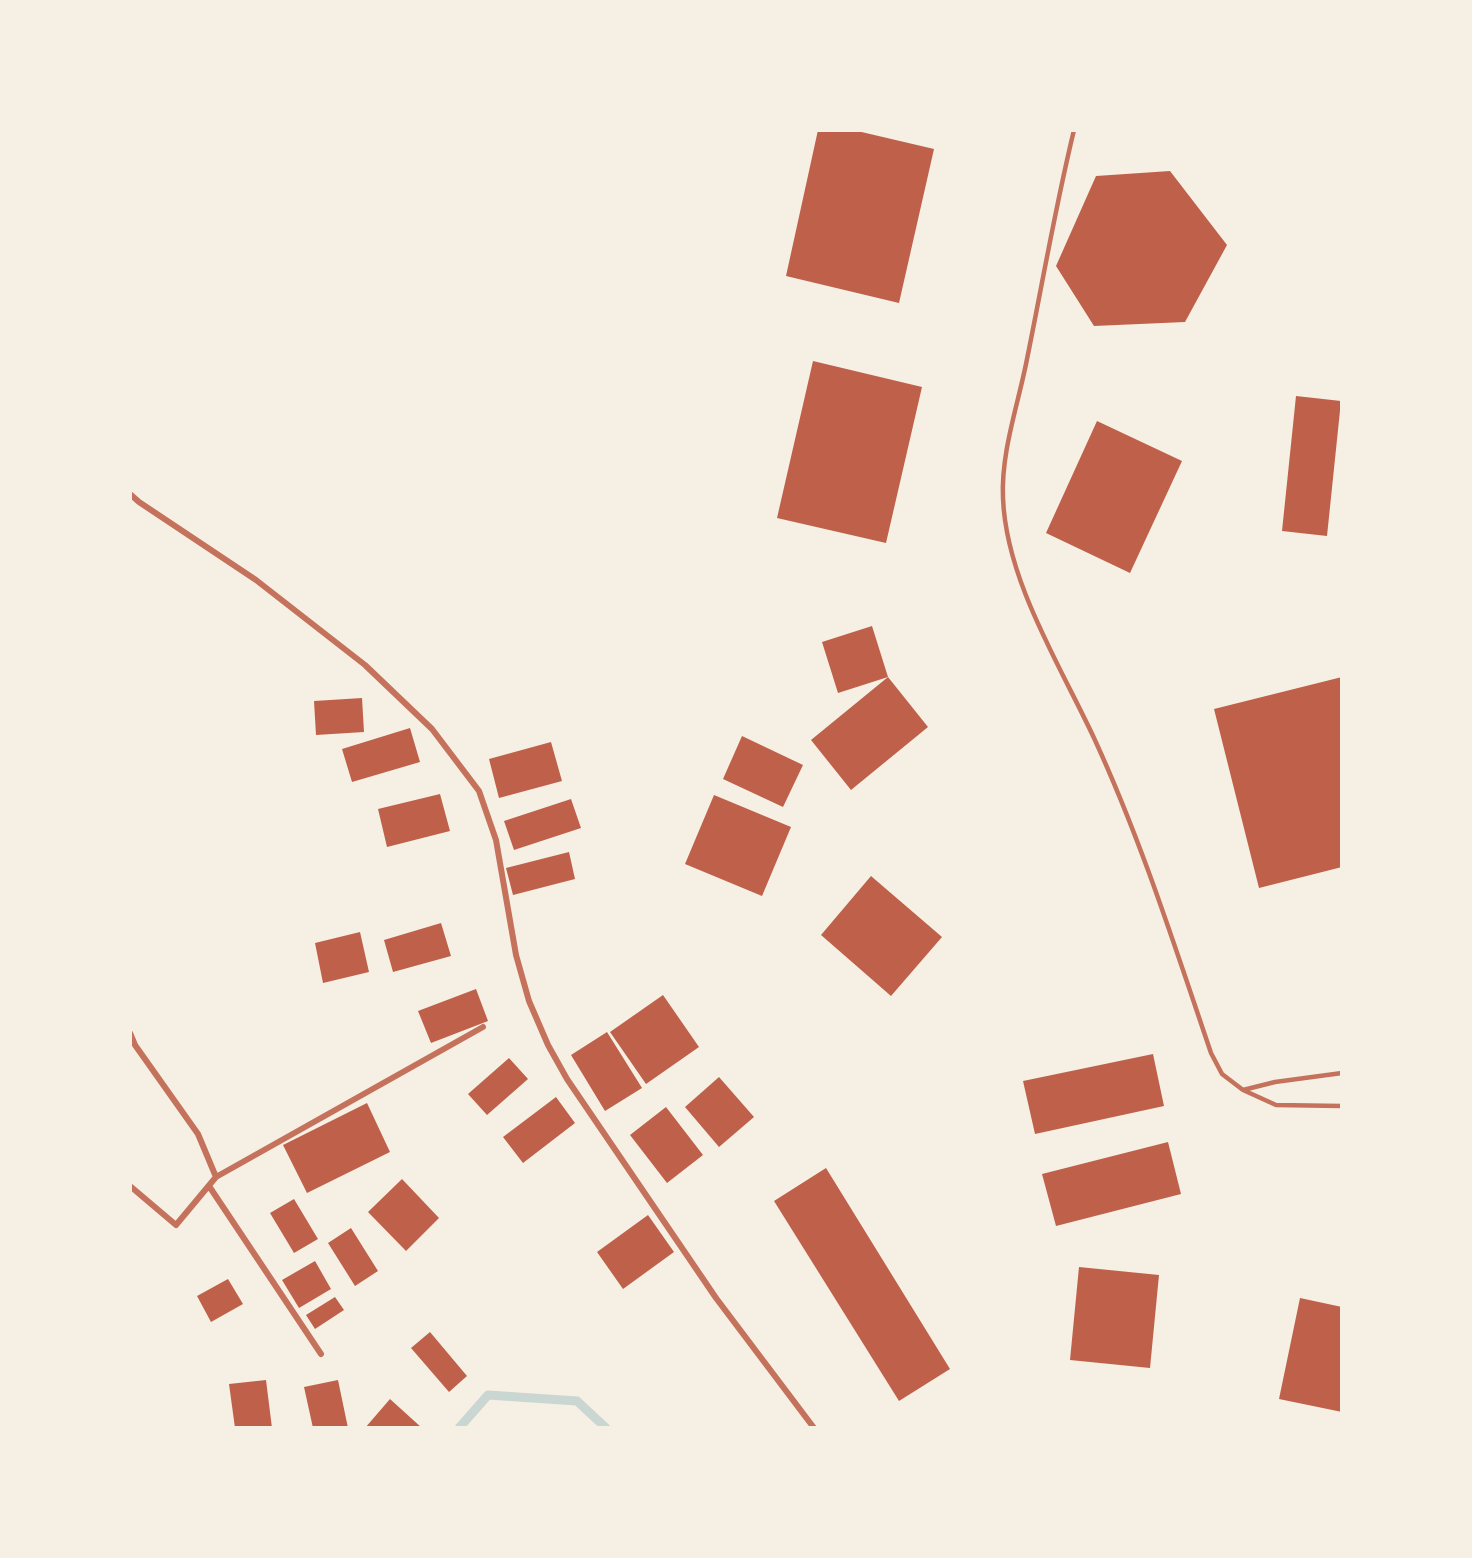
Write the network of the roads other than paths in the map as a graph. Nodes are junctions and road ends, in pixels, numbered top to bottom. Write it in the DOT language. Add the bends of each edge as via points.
graph roads {
  1 [pos="1074,130"];
  2 [pos="130,494"];
  3 [pos="483,1027"];
  4 [pos="130,1033"];
  5 [pos="1341,1073"];
  6 [pos="1243,1090"];
  7 [pos="1341,1106"];
  8 [pos="216,1177"];
  9 [pos="130,1185"];
  10 [pos="209,1186"];
  11 [pos="321,1354"];
  12 [pos="814,1428"];
  1 -- 6 [label="lane" via="1007,442 1003,497 1009,544 1058,668 1094,738 1144,858 1210,1053 1221,1074"];
  2 -- 12 [label="street" via="256,580 364,665 432,729 479,791 496,840 516,956 529,1001 549,1045 567,1079 716,1298"];
  3 -- 8 [label="street"];
  4 -- 8 [label="street" via="198,1134"];
  5 -- 6 [label="lane"];
  6 -- 7 [label="lane" via="1276,1105"];
  8 -- 10 [label="street"];
  9 -- 10 [label="street" via="176,1225"];
  10 -- 11 [label="street"];
}
